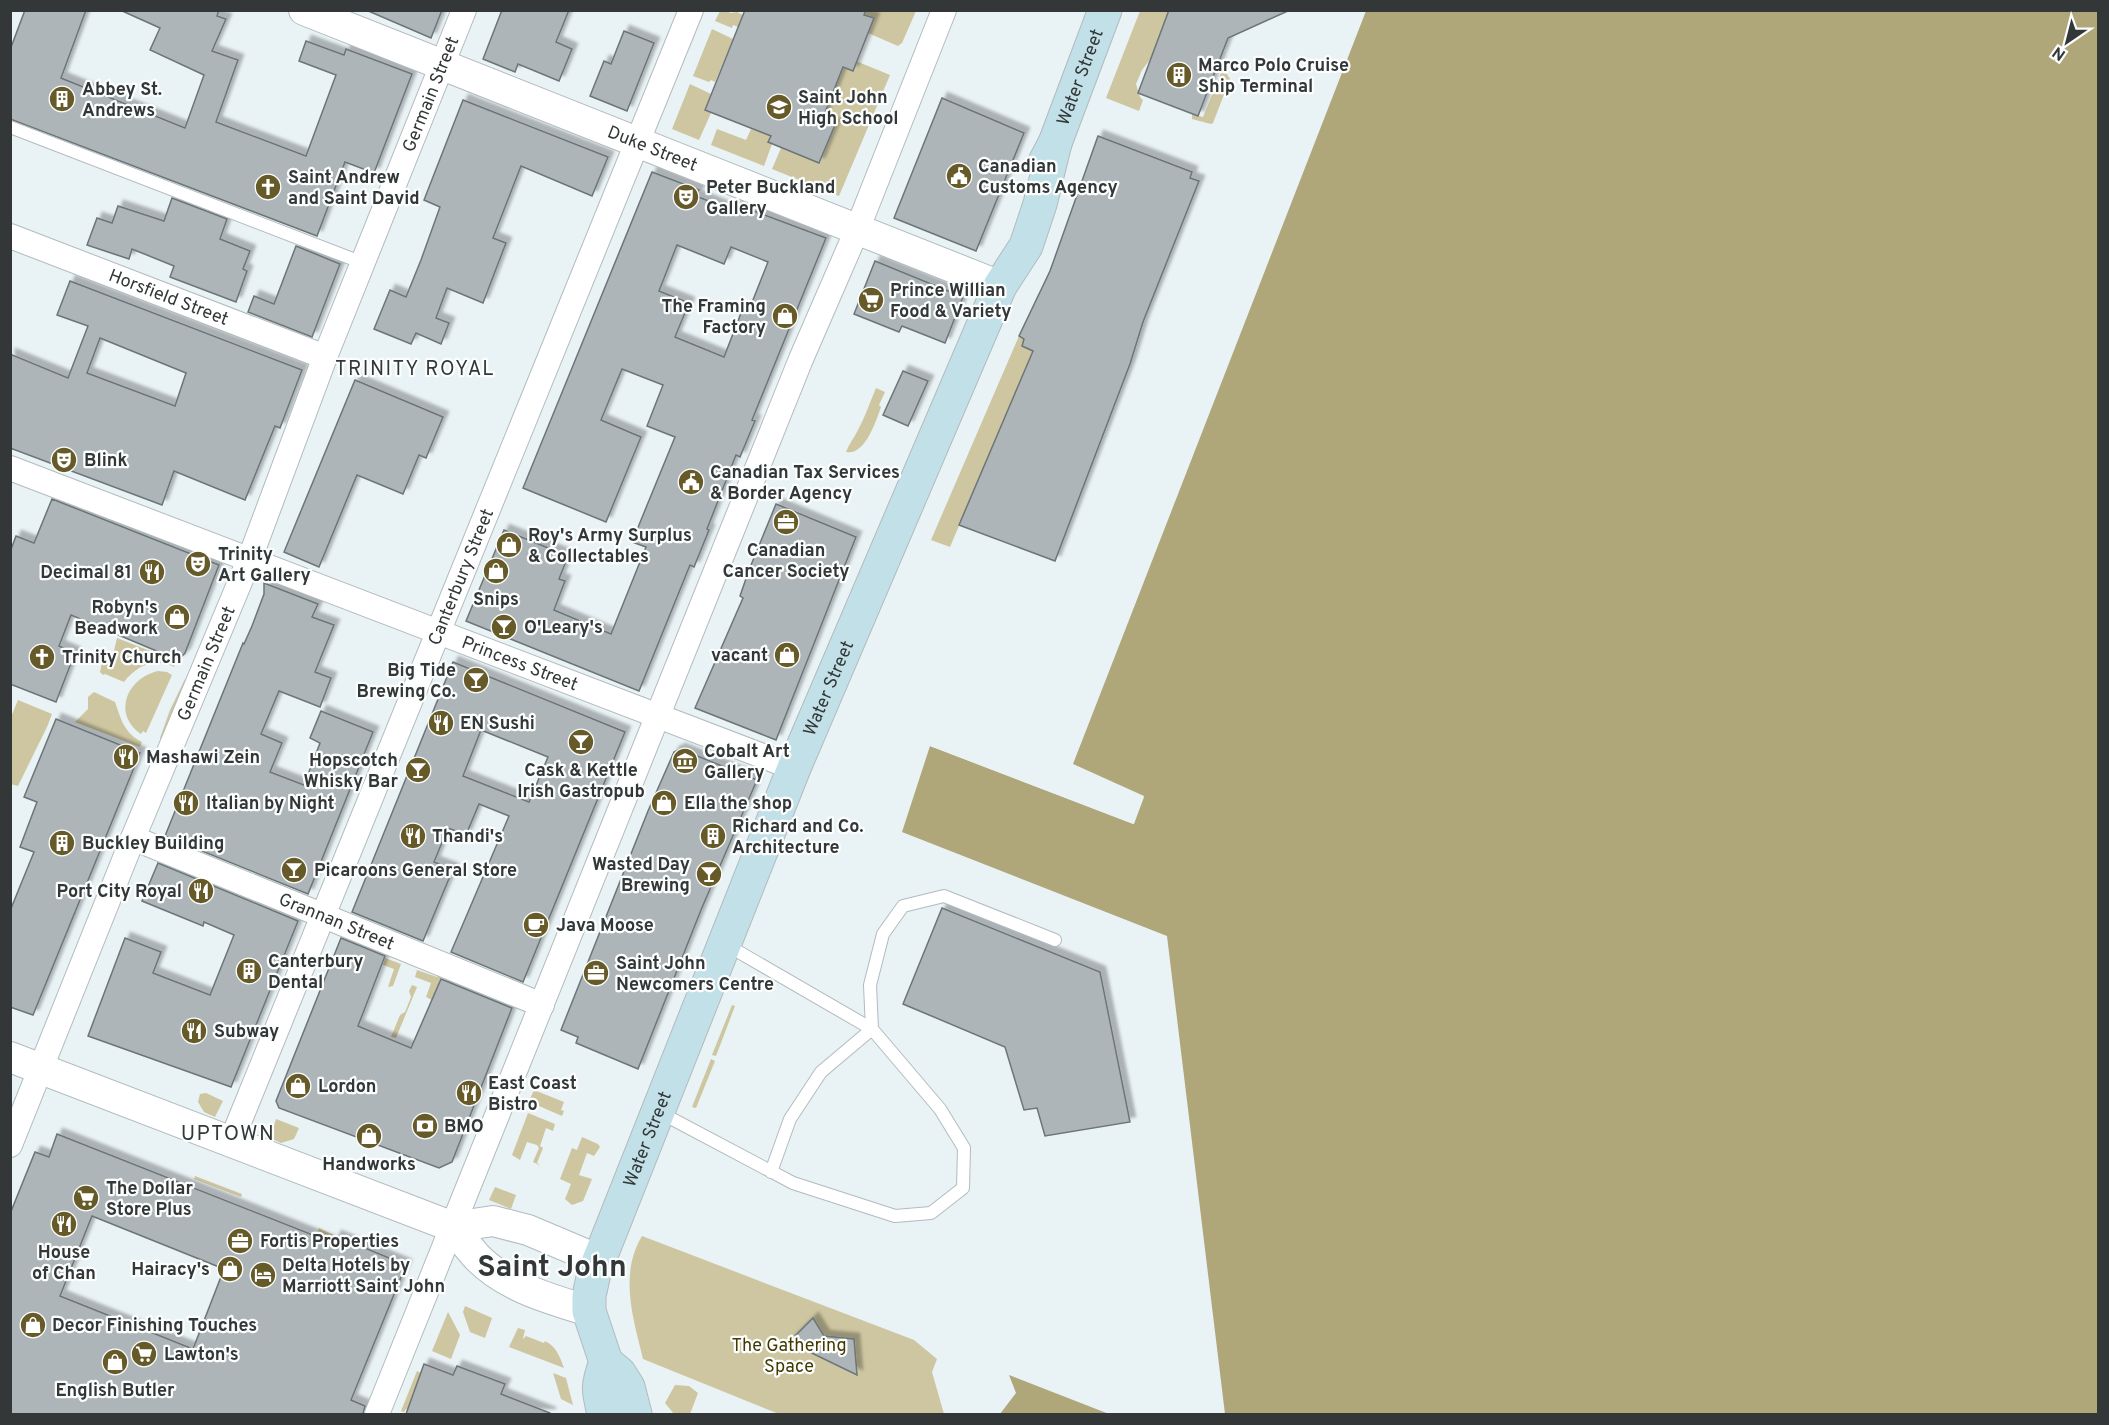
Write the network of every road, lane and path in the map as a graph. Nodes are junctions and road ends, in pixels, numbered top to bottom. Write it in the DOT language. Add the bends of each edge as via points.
graph roads {
  1 [pos="304,10"];
  2 [pos="464,10"];
  3 [pos="691,10"];
  4 [pos="944,10"];
  5 [pos="1105,10"];
  6 [pos="442,64"];
  7 [pos="10,127"];
  8 [pos="637,143"];
  9 [pos="857,230"];
  10 [pos="10,236"];
  11 [pos="363,263"];
  12 [pos="1000,286"];
  13 [pos="325,357"];
  14 [pos="10,468"];
  15 [pos="250,558"];
  16 [pos="438,631"];
  17 [pos="658,715"];
  18 [pos="794,768"];
  19 [pos="133,838"];
  20 [pos="323,916"];
  21 [pos="1055,940"];
  22 [pos="724,943"];
  23 [pos="542,1005"];
  24 [pos="872,1029"];
  25 [pos="10,1057"];
  26 [pos="41,1069"];
  27 [pos="658,1112"];
  28 [pos="231,1142"];
  29 [pos="10,1146"];
  30 [pos="771,1172"];
  31 [pos="453,1227"];
  32 [pos="599,1260"];
  33 [pos="589,1311"];
  34 [pos="606,1362"];
  35 [pos="377,1414"];
  36 [pos="604,1414"];
  37 [pos="635,1414"];
  1 -- 6 [label="street, Duke Street"];
  2 -- 6 [label="street, Germain Street"];
  3 -- 8 [label="street, Canterbury Street"];
  4 -- 9 [label="street"];
  5 -- 12 [label="main road, Water Street" via="1055,143 1026,246"];
  6 -- 8 [label="street, Duke Street"];
  6 -- 11 [label="street, Germain Street"];
  7 -- 11 [label="lane"];
  8 -- 9 [label="street, Duke Street"];
  8 -- 16 [label="street, Canterbury Street"];
  9 -- 12 [label="street, Duke Street"];
  9 -- 17 [label="street"];
  10 -- 13 [label="street, Horsfield Street"];
  11 -- 13 [label="street, Germain Street"];
  12 -- 18 [label="main road, Water Street"];
  13 -- 15 [label="street, Germain Street"];
  14 -- 15 [label="street, Princess Street"];
  15 -- 16 [label="street, Princess Street"];
  15 -- 19 [label="street, Germain Street"];
  16 -- 17 [label="street, Princess Street"];
  16 -- 20 [label="street, Canterbury Street"];
  17 -- 18 [label="street, Princess Street"];
  17 -- 23 [label="street"];
  18 -- 22 [label="main road, Water Street"];
  19 -- 20 [label="street, Grannan Street"];
  19 -- 26 [label="street, Germain Street"];
  20 -- 23 [label="street, Grannan Street"];
  20 -- 28 [label="street, Canterbury Street"];
  21 -- 24 [label="lane" via="944,896 903,906 884,934 870,985"];
  22 -- 24 [label="lane"];
  22 -- 27 [label="main road, Water Street"];
  23 -- 31 [label="street"];
  24 -- 30 [label="lane" via="821,1072 790,1119"];
  24 -- 30 [label="lane" via="940,1109 964,1148 963,1188 931,1213 895,1216 793,1183"];
  25 -- 26 [label="street"];
  26 -- 28 [label="street"];
  26 -- 29 [label="street, Germain Street"];
  27 -- 30 [label="lane"];
  27 -- 32 [label="main road, Water Street"];
  28 -- 31 [label="street"];
  31 -- 32 [label="street" via="493,1221 528,1230"];
  31 -- 33 [label="street" via="495,1272 520,1287"];
  31 -- 35 [label="street"];
  32 -- 33 [label="main road, Water Street" via="591,1284"];
  33 -- 34 [label="main road"];
  34 -- 36 [label="main road" via="598,1390"];
  34 -- 37 [label="main road" via="628,1387"];
}
